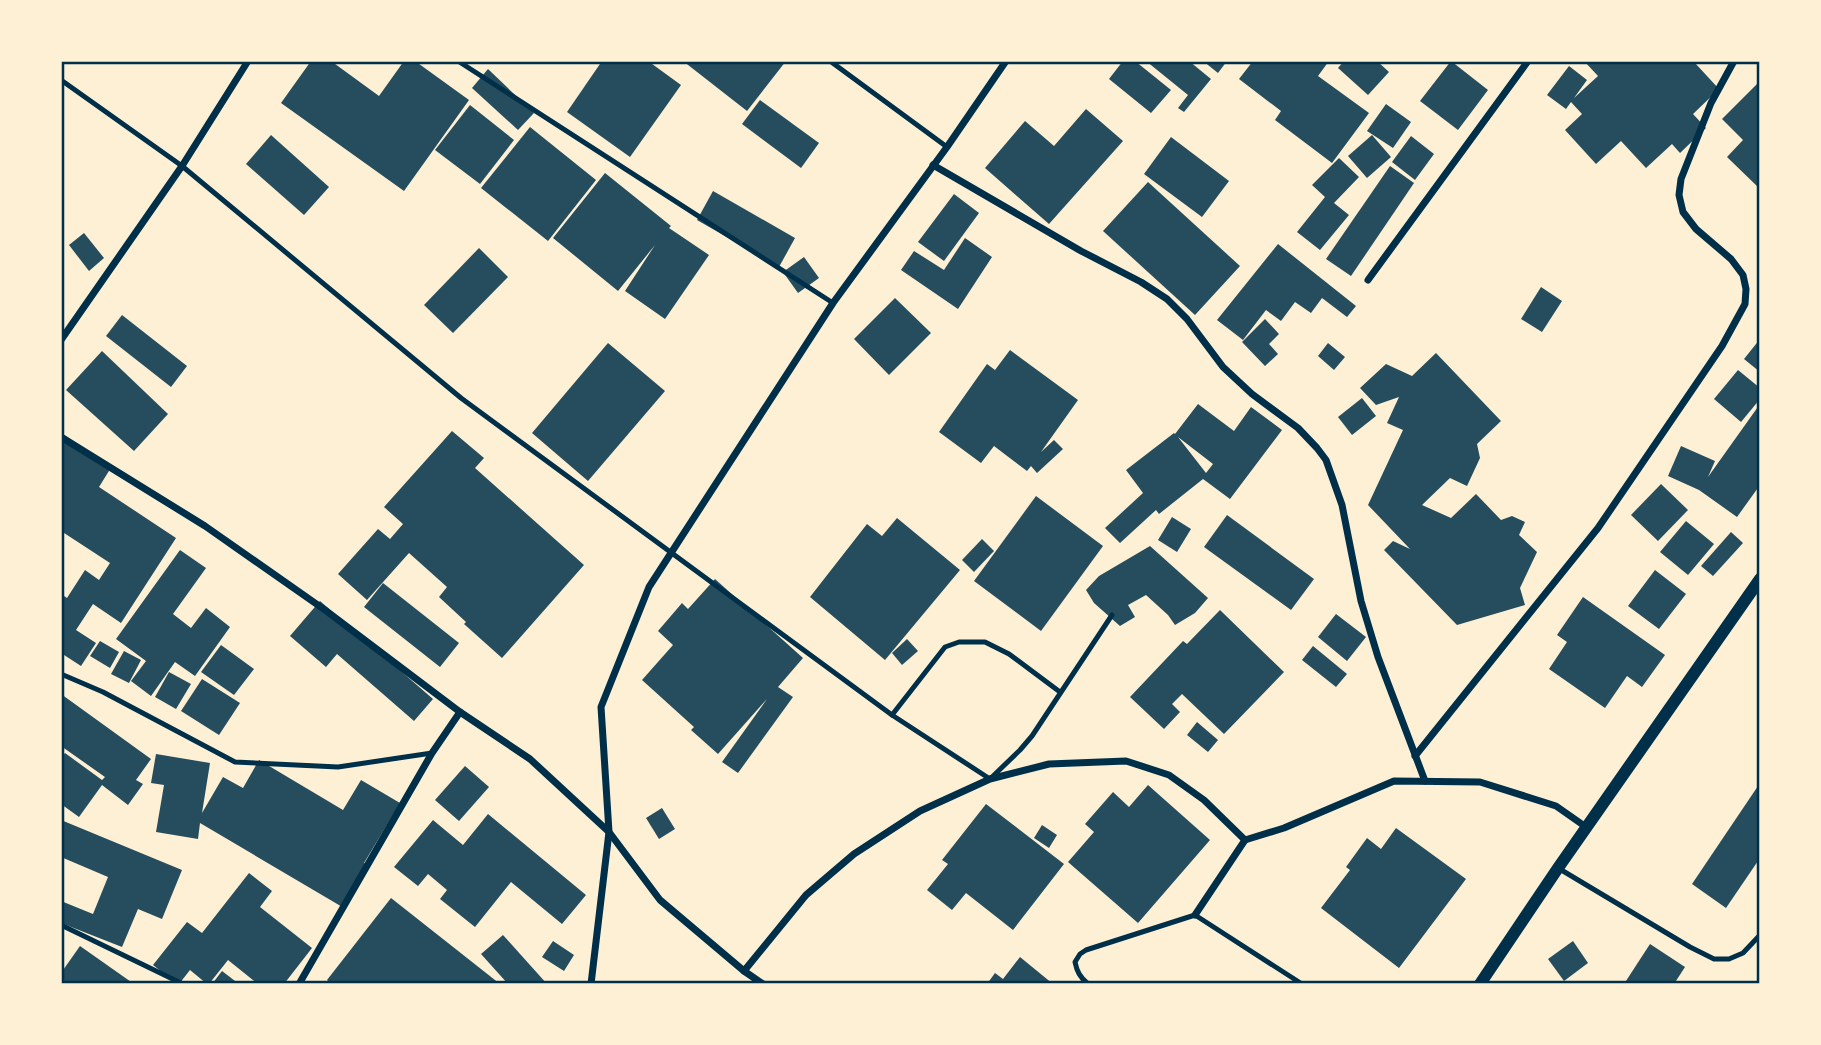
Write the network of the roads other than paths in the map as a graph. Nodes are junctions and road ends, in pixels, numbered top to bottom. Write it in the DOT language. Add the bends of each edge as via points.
graph roads {
  1 [pos="248,61"];
  2 [pos="458,61"];
  3 [pos="830,61"];
  4 [pos="1006,61"];
  5 [pos="1528,61"];
  6 [pos="1734,61"];
  7 [pos="61,80"];
  8 [pos="947,147"];
  9 [pos="933,165"];
  10 [pos="183,166"];
  11 [pos="1368,280"];
  12 [pos="833,303"];
  13 [pos="63,335"];
  14 [pos="61,437"];
  15 [pos="672,553"];
  16 [pos="1760,579"];
  17 [pos="1112,615"];
  18 [pos="61,674"];
  19 [pos="1060,692"];
  20 [pos="460,712"];
  21 [pos="892,715"];
  22 [pos="432,753"];
  23 [pos="1415,756"];
  24 [pos="990,779"];
  25 [pos="1425,781"];
  26 [pos="1586,827"];
  27 [pos="608,832"];
  28 [pos="1245,840"];
  29 [pos="1558,868"];
  30 [pos="1195,915"];
  31 [pos="61,925"];
  32 [pos="1760,935"];
  33 [pos="744,971"];
  34 [pos="1298,983"];
  35 [pos="183,984"];
  36 [pos="299,984"];
  37 [pos="591,984"];
  38 [pos="763,984"];
  39 [pos="1088,984"];
  40 [pos="1480,984"];
  1 -- 10 [label="street"];
  2 -- 12 [label="lane"];
  3 -- 8 [label="lane"];
  4 -- 8 [label="street"];
  5 -- 11 [label="street"];
  6 -- 23 [label="street" via="1711,103 1679,195 1683,212 1696,229 1743,275 1745,304 1722,346 1598,528"];
  7 -- 10 [label="lane"];
  8 -- 9 [label="street"];
  9 -- 12 [label="street"];
  9 -- 23 [label="street" via="1167,299 1223,367 1317,448 1342,505 1361,601"];
  10 -- 13 [label="street"];
  10 -- 15 [label="lane" via="461,398"];
  12 -- 15 [label="street"];
  14 -- 20 [label="street" via="205,526"];
  15 -- 21 [label="lane"];
  15 -- 27 [label="street" via="649,587 601,707"];
  16 -- 26 [label="street"];
  17 -- 19 [label="lane"];
  18 -- 22 [label="lane" via="235,762 338,767"];
  19 -- 21 [label="lane" via="985,642 959,642 945,648"];
  19 -- 24 [label="lane" via="1032,736"];
  20 -- 22 [label="street"];
  20 -- 27 [label="street" via="530,759"];
  21 -- 24 [label="lane"];
  22 -- 36 [label="street"];
  23 -- 25 [label="street"];
  24 -- 28 [label="street" via="1049,764 1126,761 1169,775 1204,800"];
  24 -- 33 [label="street" via="920,811 854,854 806,895"];
  25 -- 26 [label="street" via="1480,782 1510,790 1556,806"];
  25 -- 28 [label="street" via="1394,781"];
  26 -- 29 [label="street"];
  27 -- 33 [label="street" via="660,900"];
  27 -- 37 [label="street"];
  28 -- 30 [label="street"];
  29 -- 32 [label="lane" via="1714,959 1743,953"];
  29 -- 40 [label="street"];
  30 -- 34 [label="lane"];
  30 -- 39 [label="lane" via="1086,950 1075,962 1080,978"];
  31 -- 35 [label="lane"];
  33 -- 38 [label="street"];
}
